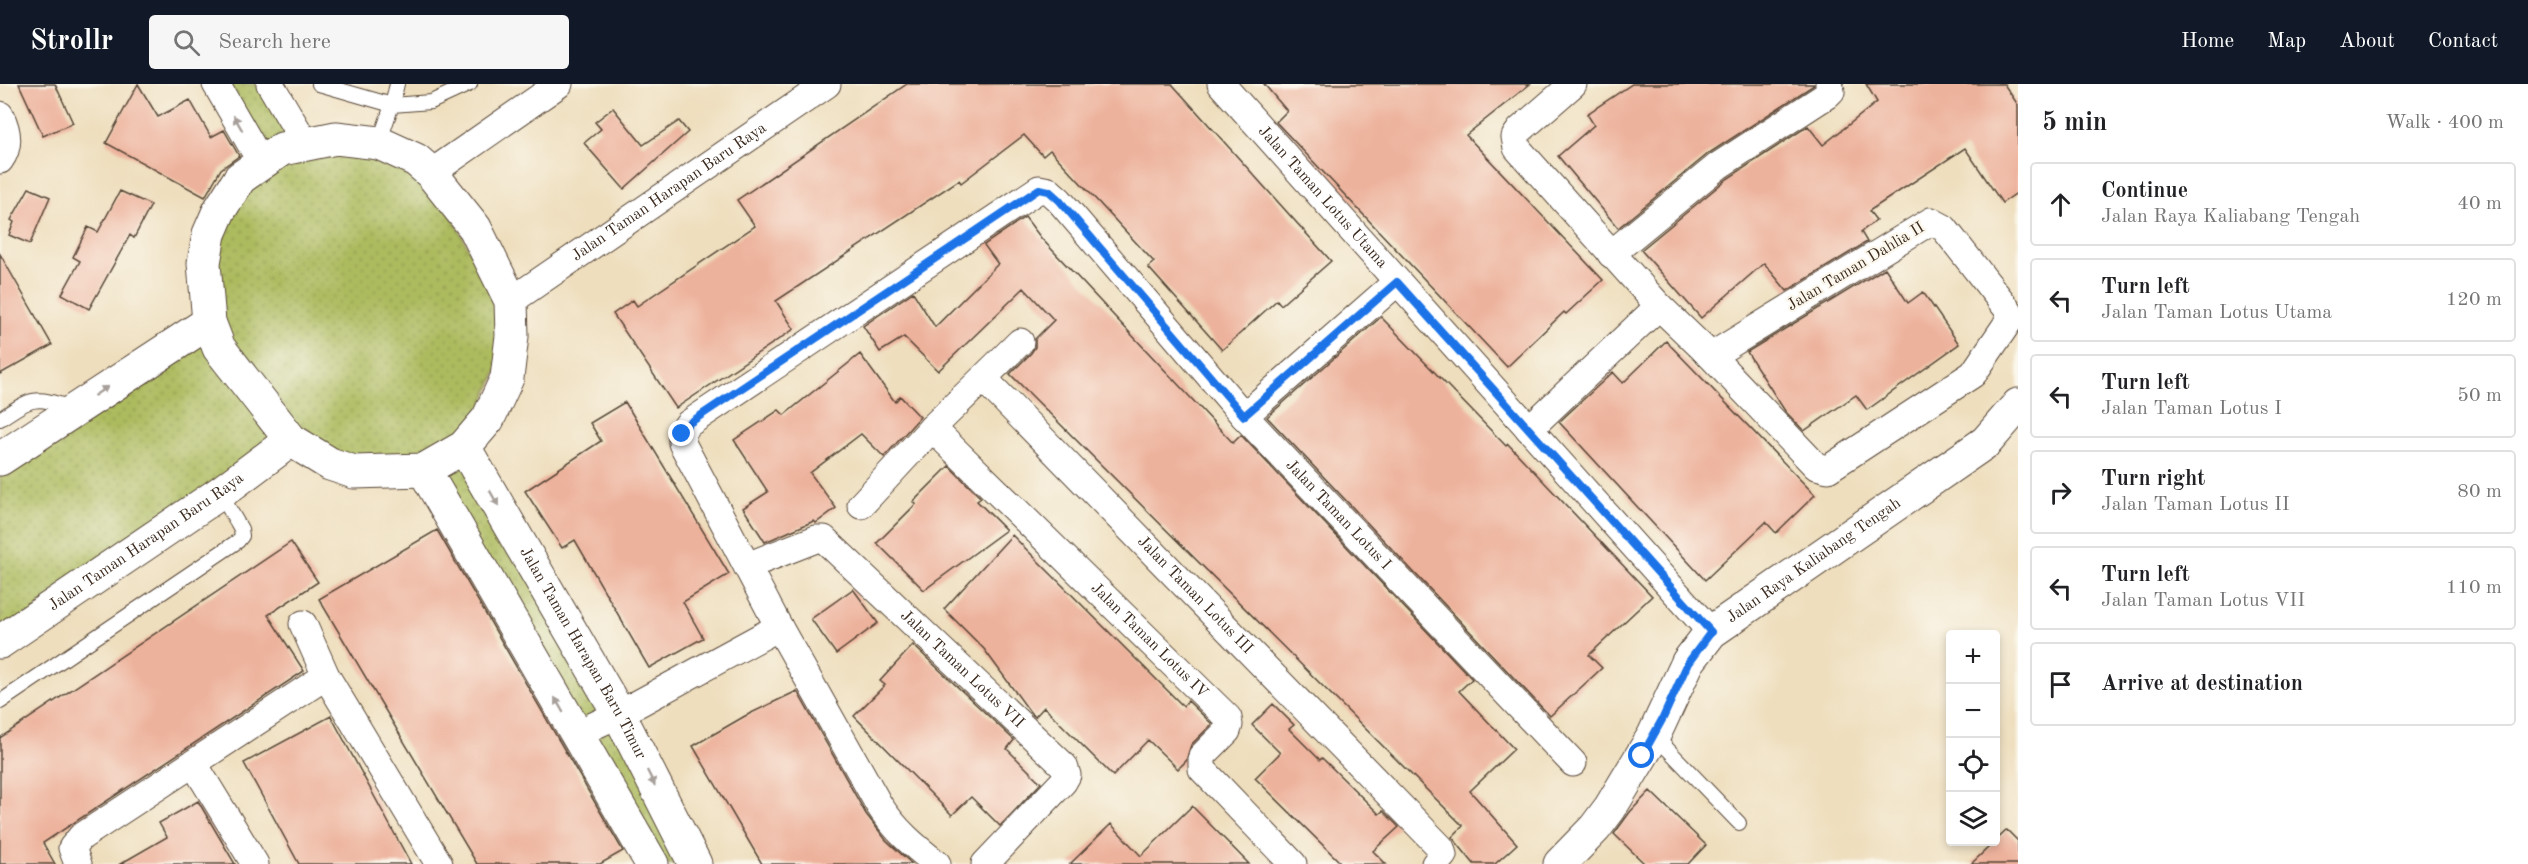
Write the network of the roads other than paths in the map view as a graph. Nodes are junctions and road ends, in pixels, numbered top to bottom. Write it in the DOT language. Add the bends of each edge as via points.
graph roads {
  1 [pos="216,84"];
  2 [pos="270,84"];
  3 [pos="319,84"];
  4 [pos="397,84"];
  5 [pos="470,84"];
  6 [pos="827,84"];
  7 [pos="1221,84"];
  8 [pos="1573,84"];
  9 [pos="1829,84"];
  10 [pos="543,89"];
  11 [pos="392,105"];
  12 [pos="0,115"];
  13 [pos="305,142"];
  14 [pos="379,143"];
  15 [pos="0,160"];
  16 [pos="261,162"];
  17 [pos="431,173"];
  18 [pos="1611,254"];
  19 [pos="1397,282"];
  20 [pos="511,301"];
  21 [pos="1659,306"];
  22 [pos="209,322"];
  23 [pos="1020,342"];
  24 [pos="1711,356"];
  25 [pos="984,379"];
  26 [pos="2018,405"];
  27 [pos="74,408"];
  28 [pos="1244,416"];
  29 [pos="0,419"];
  30 [pos="932,428"];
  31 [pos="1529,429"];
  32 [pos="291,440"];
  33 [pos="464,447"];
  34 [pos="0,459"];
  35 [pos="424,470"];
  36 [pos="219,493"];
  37 [pos="861,505"];
  38 [pos="747,566"];
  39 [pos="303,624"];
  40 [pos="779,627"];
  41 [pos="1711,632"];
  42 [pos="0,642"];
  43 [pos="326,676"];
  44 [pos="0,702"];
  45 [pos="619,714"];
  46 [pos="576,734"];
  47 [pos="1654,735"];
  48 [pos="1573,763"];
  49 [pos="194,764"];
  50 [pos="1739,824"];
  51 [pos="76,853"];
  52 [pos="689,853"];
  53 [pos="646,862"];
  54 [pos="255,864"];
  55 [pos="439,864"];
  56 [pos="937,864"];
  57 [pos="985,864"];
  58 [pos="1293,864"];
  59 [pos="1435,864"];
  60 [pos="1560,864"];
  16 -- 1 [label="street, one-way"];
  2 -- 13 [label="street"];
  3 -- 11 [label="lane"];
  4 -- 11 [label="lane"];
  5 -- 11 [label="lane" via="431,102"];
  6 -- 20 [label="street, Jalan Taman Harapan Baru Raya"];
  7 -- 19 [label="street, Jalan Taman Lotus Utama"];
  8 -- 18 [label="street" via="1520,130 1515,143"];
  9 -- 18 [label="street" via="1831,91 1827,95 1718,166"];
  10 -- 17 [label="street"];
  11 -- 14 [label="lane"];
  12 -- 15 [label="street" via="7,136"];
  13 -- 14 [label="street" via="336,138"];
  13 -- 16 [label="street" via="282,149"];
  14 -- 17 [label="street" via="416,160"];
  16 -- 22 [label="street" via="240,178 209,234 204,263"];
  17 -- 20 [label="street" via="475,228"];
  18 -- 21 [label="street"];
  19 -- 28 [label="street"];
  19 -- 31 [label="street, Jalan Taman Lotus Utama"];
  20 -- 33 [label="street" via="507,378 488,419"];
  21 -- 24 [label="street"];
  21 -- 31 [label="street"];
  27 -- 22 [label="street, one-way"];
  22 -- 32 [label="street" via="219,348"];
  23 -- 25 [label="street"];
  24 -- 24 [label="street, Jalan Taman Dahlia II" via="1816,466 1828,469 1973,374 2011,318 2009,310 1944,228 1931,221"];
  25 -- 30 [label="street"];
  25 -- 59 [label="street, Jalan Taman Lotus III" via="1441,848 1443,855"];
  26 -- 41 [label="street, Jalan Raya Kaliabang Tengah" via="1986,442"];
  27 -- 29 [label="lane" via="34,399"];
  27 -- 34 [label="street"];
  28 -- 38 [label="street, Jalan Taman Lotus I" via="1059,200 1049,191 1039,189 688,424 682,443"];
  28 -- 48 [label="street, Jalan Taman Lotus I"];
  30 -- 37 [label="street"];
  30 -- 58 [label="street, Jalan Taman Lotus IV" via="1228,718 1227,730 1202,756 1202,769"];
  31 -- 41 [label="street, Jalan Taman Lotus Utama"];
  32 -- 35 [label="street" via="330,464 354,472"];
  32 -- 36 [label="street, Jalan Taman Harapan Baru Raya"];
  33 -- 35 [label="street"];
  33 -- 45 [label="street, Jalan Taman Harapan Baru Timur, one-way"];
  46 -- 35 [label="street, one-way"];
  36 -- 42 [label="street, Jalan Taman Harapan Baru Raya"];
  36 -- 44 [label="lane" via="241,529 238,541"];
  38 -- 40 [label="street"];
  38 -- 57 [label="street, Jalan Taman Lotus VII" via="824,539 1064,766 1067,775 1063,782"];
  39 -- 43 [label="street"];
  40 -- 45 [label="street"];
  40 -- 56 [label="street" via="890,822"];
  41 -- 47 [label="street, Jalan Raya Kaliabang Tengah" via="1688,663"];
  43 -- 49 [label="street"];
  43 -- 55 [label="street"];
  45 -- 46 [label="street"];
  45 -- 52 [label="street, Jalan Taman Harapan Baru Timur, one-way"];
  46 -- 53 [label="street"];
  47 -- 50 [label="lane"];
  47 -- 60 [label="street, Jalan Raya Kaliabang Tengah" via="1595,828"];
  49 -- 51 [label="street"];
  49 -- 54 [label="street"];
  52 -- 53 [label="street"];
}
